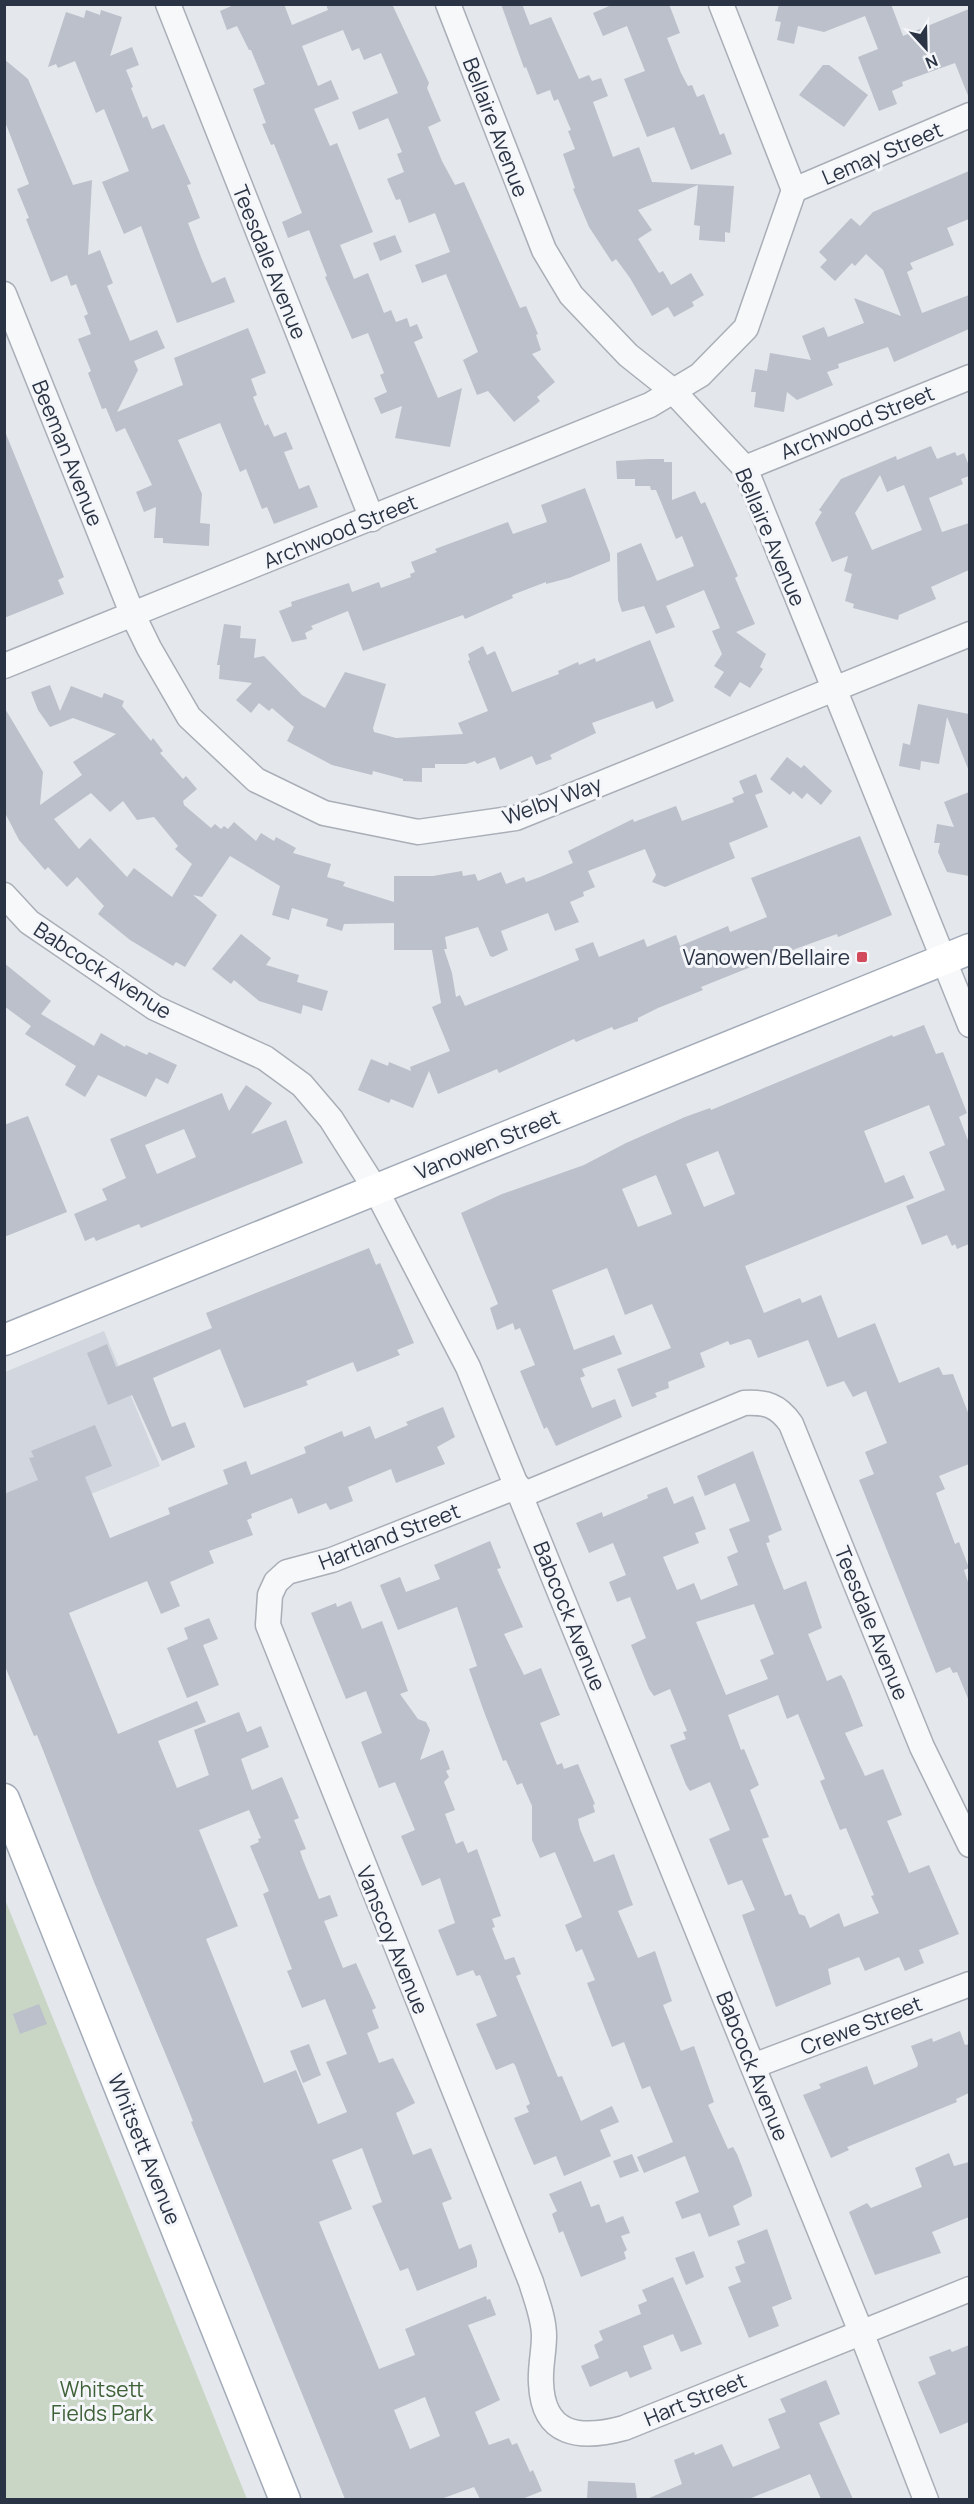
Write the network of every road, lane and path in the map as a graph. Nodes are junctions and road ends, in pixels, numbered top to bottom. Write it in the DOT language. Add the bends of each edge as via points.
graph roads {
  1 [pos="168,4"];
  2 [pos="448,4"];
  3 [pos="721,4"];
  4 [pos="969,115"];
  5 [pos="794,190"];
  6 [pos="4,294"];
  7 [pos="969,377"];
  8 [pos="672,390"];
  9 [pos="745,468"];
  10 [pos="372,519"];
  11 [pos="132,613"];
  12 [pos="969,634"];
  13 [pos="4,666"];
  14 [pos="834,689"];
  15 [pos="4,894"];
  16 [pos="956,954"];
  17 [pos="969,1025"];
  18 [pos="376,1190"];
  19 [pos="4,1340"];
  20 [pos="771,1405"];
  21 [pos="520,1491"];
  22 [pos="270,1595"];
  23 [pos="4,1799"];
  24 [pos="969,1845"];
  25 [pos="969,1984"];
  26 [pos="753,2066"];
  27 [pos="531,2282"];
  28 [pos="969,2289"];
  29 [pos="861,2332"];
  30 [pos="285,2499"];
  31 [pos="926,2499"];
  1 -- 10 [label="street, Teesdale Avenue"];
  2 -- 8 [label="street, Bellaire Avenue" via="544,250 571,295 628,355"];
  3 -- 5 [label="street"];
  4 -- 5 [label="street, Lemay Street"];
  5 -- 8 [label="street, Archwood Street" via="746,328 700,375"];
  6 -- 11 [label="street, Beeman Avenue"];
  7 -- 9 [label="street, Archwood Street"];
  8 -- 9 [label="street, Bellaire Avenue"];
  8 -- 10 [label="street, Archwood Street" via="650,405"];
  9 -- 14 [label="street, Bellaire Avenue"];
  10 -- 11 [label="street, Archwood Street"];
  11 -- 13 [label="street, Archwood Street"];
  11 -- 14 [label="street, Welby Way" via="189,717 256,780 324,813 418,832 516,818"];
  12 -- 14 [label="street, Welby Way"];
  14 -- 16 [label="street, Bellaire Avenue"];
  15 -- 18 [label="street, Babcock Avenue" via="29,922 155,1008 265,1058 302,1085 331,1119"];
  16 -- 17 [label="street, Bellaire Avenue"];
  16 -- 18 [label="main road, Vanowen Street"];
  18 -- 19 [label="main road, Vanowen Street"];
  18 -- 21 [label="street, Babcock Avenue" via="468,1367"];
  20 -- 21 [label="street, Hartland Street" via="744,1403"];
  20 -- 24 [label="street, Teesdale Avenue" via="781,1410 791,1424 922,1747"];
  21 -- 22 [label="street, Hartland Street" via="332,1560 287,1572"];
  21 -- 26 [label="street, Babcock Avenue"];
  22 -- 27 [label="street, Vanscoy Avenue" via="268,1625 272,1640"];
  23 -- 30 [label="main road, Whitsett Avenue"];
  25 -- 26 [label="street, Crewe Street"];
  26 -- 29 [label="street, Babcock Avenue"];
  27 -- 29 [label="street, Hart Street" via="544,2334 540,2380 547,2413 560,2427 573,2433 605,2433 624,2428"];
  28 -- 29 [label="street, Hart Street"];
  29 -- 31 [label="street, Babcock Avenue"];
}
